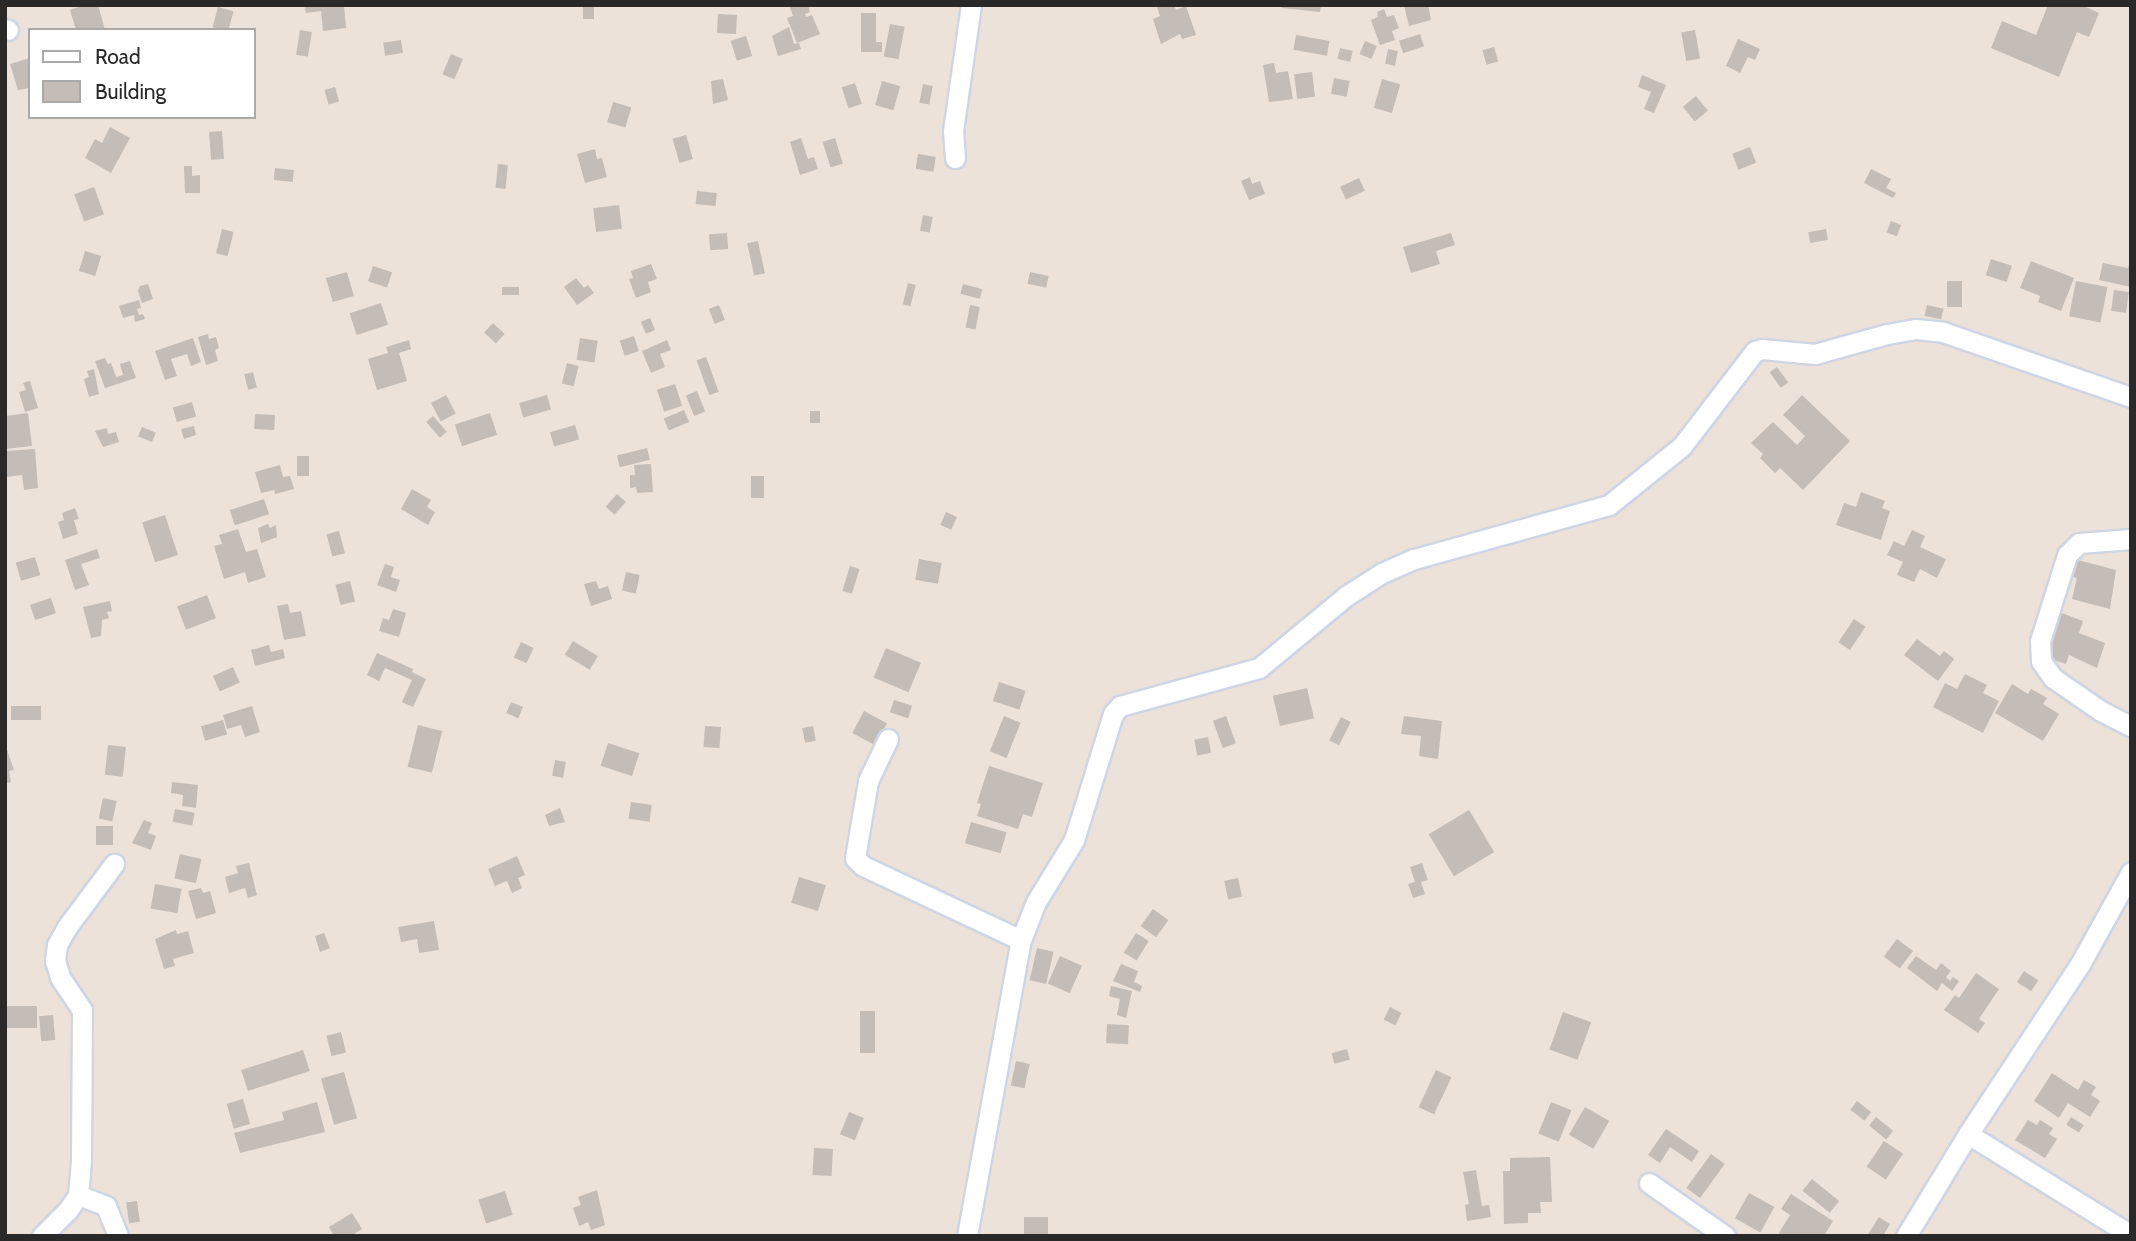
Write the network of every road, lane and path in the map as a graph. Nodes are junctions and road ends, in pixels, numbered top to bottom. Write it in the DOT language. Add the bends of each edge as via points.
graph roads {
  1 [pos="971,5"];
  2 [pos="955,158"];
  3 [pos="2131,397"];
  4 [pos="2131,538"];
  5 [pos="2131,726"];
  6 [pos="888,739"];
  7 [pos="114,864"];
  8 [pos="2131,872"];
  9 [pos="1021,940"];
  10 [pos="1968,1134"];
  11 [pos="1649,1183"];
  12 [pos="78,1195"];
  13 [pos="2131,1235"];
  14 [pos="42,1236"];
  15 [pos="118,1236"];
  16 [pos="967,1236"];
  17 [pos="1725,1236"];
  18 [pos="1906,1236"];
  1 -- 2 [label="street" via="953,131"];
  3 -- 9 [label="street" via="1943,332 1896,333 1815,354 1755,351 1682,446 1609,505 1414,559 1346,596 1259,668 1120,706 1113,714 1074,840 1036,902"];
  4 -- 5 [label="street" via="2079,543 2067,555 2040,642 2042,661 2053,678"];
  6 -- 9 [label="street" via="864,794 855,858 863,866"];
  7 -- 12 [label="street" via="67,928 57,945 55,961 82,1010"];
  8 -- 10 [label="street" via="2080,964"];
  9 -- 16 [label="street"];
  10 -- 13 [label="street"];
  10 -- 18 [label="street"];
  11 -- 17 [label="street"];
  12 -- 14 [label="street"];
  12 -- 15 [label="street" via="106,1206"];
}
